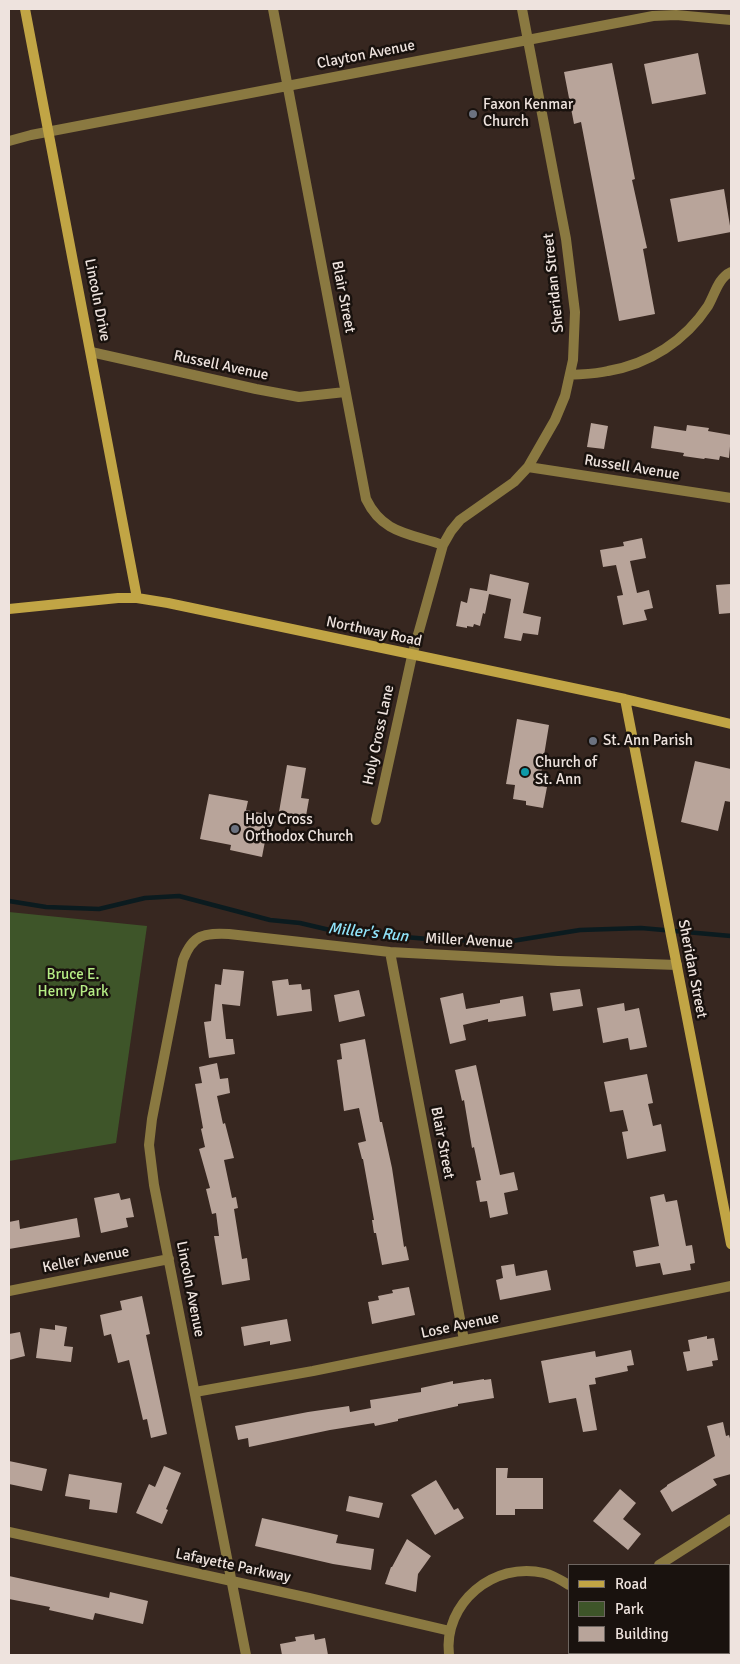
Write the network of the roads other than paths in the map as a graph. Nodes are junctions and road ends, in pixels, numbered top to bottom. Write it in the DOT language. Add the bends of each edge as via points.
graph roads {
  1 [pos="25,9"];
  2 [pos="273,9"];
  3 [pos="522,9"];
  4 [pos="708,13"];
  5 [pos="731,20"];
  6 [pos="528,40"];
  7 [pos="288,85"];
  8 [pos="50,132"];
  9 [pos="9,141"];
  10 [pos="731,272"];
  11 [pos="91,352"];
  12 [pos="570,376"];
  13 [pos="345,392"];
  14 [pos="528,467"];
  15 [pos="731,498"];
  16 [pos="443,545"];
  17 [pos="137,598"];
  18 [pos="9,609"];
  19 [pos="412,656"];
  20 [pos="625,700"];
  21 [pos="731,724"];
  22 [pos="376,820"];
  23 [pos="202,936"];
  24 [pos="390,952"];
  25 [pos="677,965"];
  26 [pos="731,1244"];
  27 [pos="169,1259"];
  28 [pos="731,1286"];
  29 [pos="9,1291"];
  30 [pos="464,1340"];
  31 [pos="194,1392"];
  32 [pos="731,1519"];
  33 [pos="9,1532"];
  34 [pos="661,1564"];
  35 [pos="230,1580"];
  36 [pos="568,1585"];
  37 [pos="450,1631"];
  38 [pos="246,1655"];
  39 [pos="449,1655"];
  1 -- 8 [label="street, Lincoln Drive"];
  2 -- 7 [label="street, Blair Street"];
  3 -- 6 [label="street, Sheridan Street"];
  4 -- 5 [label="street, Clayton Avenue"];
  4 -- 6 [label="street, Clayton Avenue" via="653,16"];
  6 -- 7 [label="street, Clayton Avenue"];
  6 -- 12 [label="street, Sheridan Street" via="568,257 575,320"];
  7 -- 8 [label="street, Clayton Avenue"];
  7 -- 13 [label="street, Blair Street"];
  8 -- 9 [label="street, Clayton Avenue"];
  8 -- 11 [label="street, Lincoln Drive"];
  10 -- 12 [label="street" via="723,277 708,306 695,322 662,351 622,368"];
  11 -- 13 [label="street, Russell Avenue" via="299,397"];
  11 -- 17 [label="street, Lincoln Drive"];
  12 -- 14 [label="street, Sheridan Street" via="555,420"];
  13 -- 16 [label="street, Blair Street" via="366,499 372,512 385,525"];
  14 -- 15 [label="street, Russell Avenue"];
  14 -- 16 [label="street, Sheridan Street" via="514,482 460,520"];
  16 -- 19 [label="street, Sheridan Street"];
  17 -- 18 [label="street, Northway Road"];
  17 -- 19 [label="street, Northway Road"];
  19 -- 20 [label="street, Northway Road"];
  19 -- 22 [label="street, Holy Cross Lane"];
  20 -- 21 [label="street, Northway Road"];
  20 -- 25 [label="street, Sheridan Street"];
  23 -- 24 [label="street, Miller Avenue" via="229,934"];
  23 -- 27 [label="street, Lincoln Avenue" via="187,948 183,960 149,1145"];
  24 -- 25 [label="street, Miller Avenue"];
  24 -- 30 [label="street, Blair Street"];
  25 -- 26 [label="street, Sheridan Street"];
  27 -- 29 [label="street, Keller Avenue"];
  27 -- 31 [label="street, Lincoln Avenue"];
  28 -- 30 [label="street, Lose Avenue"];
  30 -- 31 [label="street, Lose Avenue"];
  31 -- 35 [label="street, Lincoln Avenue"];
  32 -- 34 [label="street"];
  33 -- 35 [label="street, Lafayette Parkway"];
  35 -- 37 [label="street, Lafayette Parkway"];
  35 -- 38 [label="street, Lincoln Avenue"];
  36 -- 37 [label="street" via="544,1573 526,1571 496,1577 485,1582 462,1603"];
  37 -- 39 [label="street"];
}
